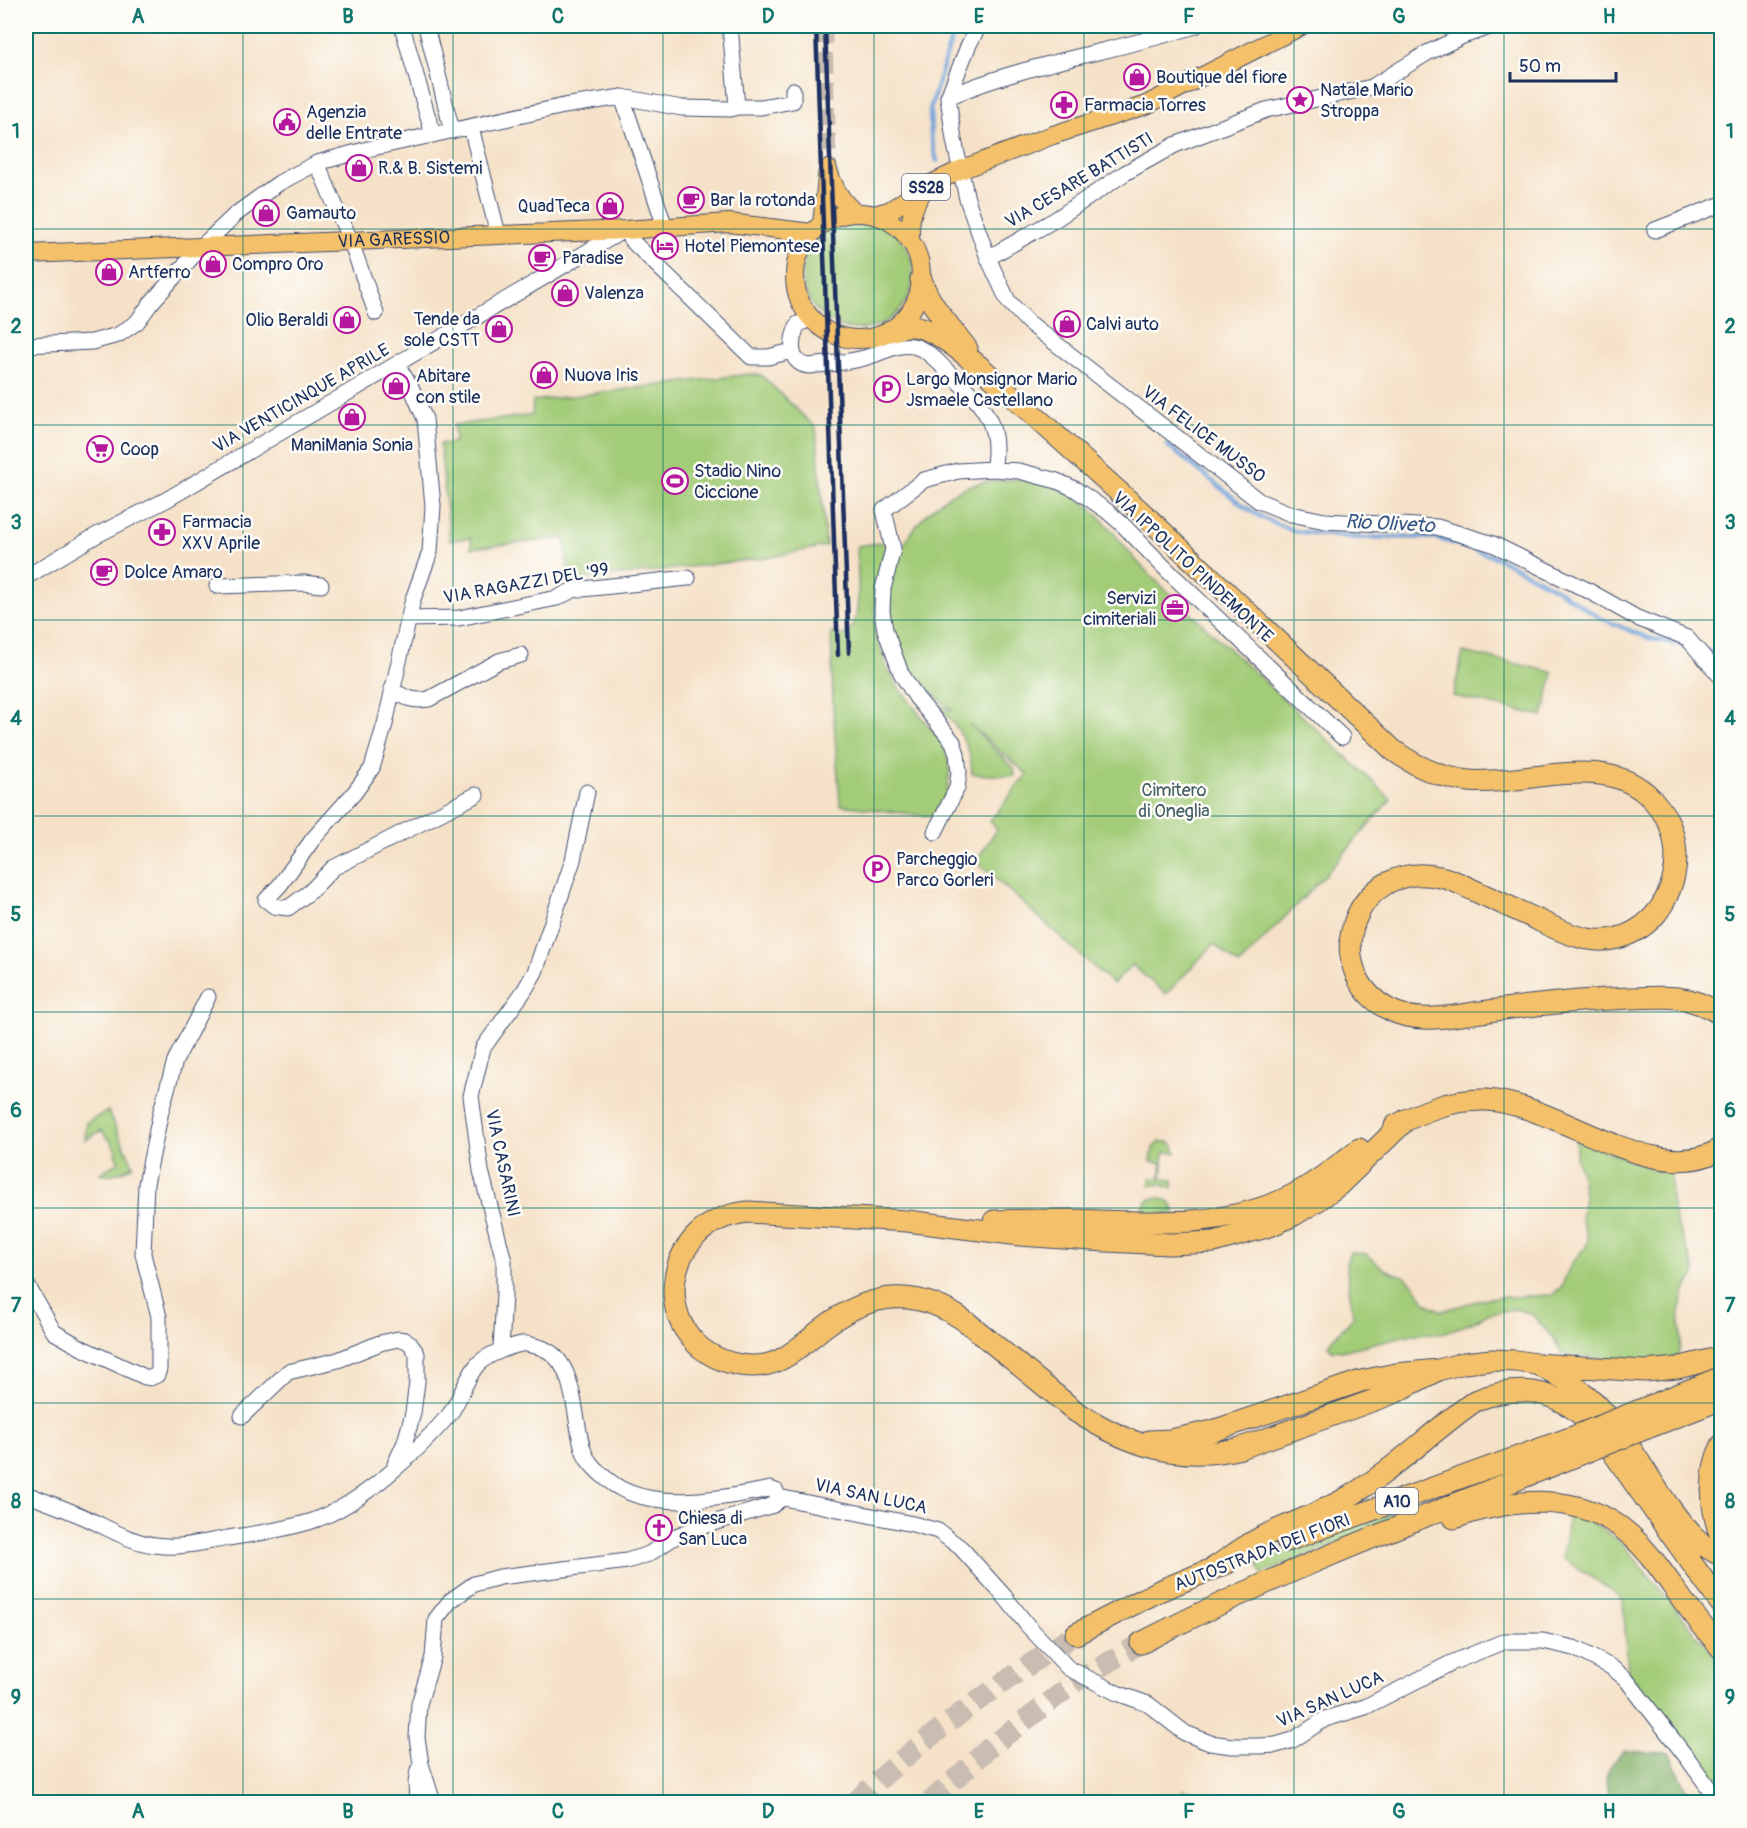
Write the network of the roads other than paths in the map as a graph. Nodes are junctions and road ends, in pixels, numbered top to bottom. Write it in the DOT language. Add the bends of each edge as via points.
graph roads {
  1 [pos="402,26"];
  2 [pos="426,26"];
  3 [pos="730,26"];
  4 [pos="979,26"];
  5 [pos="1195,26"];
  6 [pos="1301,26"];
  7 [pos="1493,26"];
  8 [pos="793,90"];
  9 [pos="622,97"];
  10 [pos="948,97"];
  11 [pos="737,107"];
  12 [pos="471,127"];
  13 [pos="452,131"];
  14 [pos="433,135"];
  15 [pos="317,163"];
  16 [pos="960,170"];
  17 [pos="927,186"];
  18 [pos="1722,204"];
  19 [pos="855,213"];
  20 [pos="874,215"];
  21 [pos="761,226"];
  22 [pos="665,227"];
  23 [pos="817,229"];
  24 [pos="624,230"];
  25 [pos="1655,230"];
  26 [pos="498,234"];
  27 [pos="910,240"];
  28 [pos="351,242"];
  29 [pos="200,248"];
  30 [pos="26,254"];
  31 [pos="988,258"];
  32 [pos="796,267"];
  33 [pos="921,279"];
  34 [pos="376,313"];
  35 [pos="811,319"];
  36 [pos="890,332"];
  37 [pos="26,345"];
  38 [pos="792,351"];
  39 [pos="397,365"];
  40 [pos="979,366"];
  41 [pos="993,469"];
  42 [pos="26,577"];
  43 [pos="688,578"];
  44 [pos="321,585"];
  45 [pos="217,586"];
  46 [pos="408,619"];
  47 [pos="521,655"];
  48 [pos="1722,678"];
  49 [pos="392,689"];
  50 [pos="1342,737"];
  51 [pos="588,792"];
  52 [pos="476,795"];
  53 [pos="935,832"];
  54 [pos="208,997"];
  55 [pos="1722,1015"];
  56 [pos="1722,1148"];
  57 [pos="26,1283"];
  58 [pos="501,1350"];
  59 [pos="1722,1357"];
  60 [pos="1536,1364"];
  61 [pos="1722,1377"];
  62 [pos="1722,1399"];
  63 [pos="242,1416"];
  64 [pos="1583,1443"];
  65 [pos="1722,1445"];
  66 [pos="391,1472"];
  67 [pos="26,1494"];
  68 [pos="778,1497"];
  69 [pos="1372,1539"];
  70 [pos="1722,1539"];
  71 [pos="1722,1556"];
  72 [pos="1215,1567"];
  73 [pos="1722,1605"];
  74 [pos="1076,1634"];
  75 [pos="1141,1643"];
  76 [pos="1722,1649"];
  77 [pos="421,1764"];
  78 [pos="417,1803"];
  79 [pos="433,1803"];
  80 [pos="1719,1803"];
  1 -- 14 [label="street"];
  2 -- 13 [label="street"];
  3 -- 11 [label="street"];
  4 -- 10 [label="street"];
  5 -- 10 [label="street" via="1000,77"];
  6 -- 16 [label="main road, SS28" via="1146,105"];
  7 -- 31 [label="street, VIA CESARE BATTISTI" via="1427,53 1372,87 1266,110 1174,146"];
  8 -- 11 [label="street" via="793,101"];
  9 -- 11 [label="street" via="662,105 730,110"];
  9 -- 12 [label="street"];
  9 -- 22 [label="street"];
  10 -- 16 [label="street, VIA FELICE MUSSO"];
  12 -- 13 [label="street"];
  12 -- 26 [label="street"];
  13 -- 14 [label="street"];
  14 -- 15 [label="street"];
  15 -- 28 [label="street"];
  15 -- 29 [label="street" via="279,183 236,214"];
  16 -- 17 [label="main road, SS28"];
  16 -- 31 [label="street, VIA FELICE MUSSO"];
  17 -- 20 [label="main road, SS28" via="889,212"];
  17 -- 27 [label="main road, SS28" via="910,218"];
  18 -- 25 [label="street"];
  19 -- 20 [label="main road"];
  19 -- 23 [label="main road" via="838,216"];
  19 -- 23 [label="main road" via="842,202 828,170"];
  20 -- 27 [label="main road" via="894,224"];
  21 -- 22 [label="main road, VIA GARESSIO" via="729,223"];
  21 -- 23 [label="main road, VIA GARESSIO" via="786,231"];
  21 -- 32 [label="main road" via="780,238"];
  22 -- 24 [label="main road, VIA GARESSIO"];
  23 -- 32 [label="main road" via="801,249"];
  24 -- 26 [label="main road, VIA GARESSIO"];
  24 -- 38 [label="street" via="751,357"];
  24 -- 39 [label="street, VIA VENTICINQUE APRILE"];
  26 -- 28 [label="main road, VIA GARESSIO"];
  27 -- 33 [label="main road" via="921,266"];
  28 -- 29 [label="main road, VIA GARESSIO"];
  28 -- 34 [label="street"];
  29 -- 30 [label="main road, VIA GARESSIO"];
  29 -- 37 [label="street" via="137,322 118,336 92,342"];
  31 -- 48 [label="street, VIA FELICE MUSSO" via="1008,301 1028,322 1259,501 1291,514 1326,521 1437,527 1493,543 1636,618 1687,638"];
  32 -- 35 [label="main road" via="796,286"];
  33 -- 36 [label="main road" via="917,300 906,318"];
  33 -- 40 [label="highway" via="931,302"];
  35 -- 36 [label="main road" via="834,335 848,339 862,340"];
  35 -- 38 [label="street" via="798,324"];
  36 -- 40 [label="highway" via="909,325 927,330"];
  38 -- 41 [label="street" via="801,366 863,358 899,346 914,346 928,353 987,413 996,441"];
  39 -- 42 [label="street, VIA VENTICINQUE APRILE"];
  39 -- 46 [label="street" via="425,419 433,506 430,552"];
  40 -- 55 [label="highway" via="1411,763 1472,781 1576,773 1611,775 1638,786 1665,814 1676,857 1670,890 1649,922 1637,931 1613,939 1588,939 1562,931 1448,878 1418,874 1384,884 1364,901 1351,934 1353,964 1365,988 1377,1000 1402,1014 1429,1018 1660,997 1694,1001"];
  41 -- 50 [label="street, VIA IPPOLITO PINDEMONTE" via="1057,481 1107,511"];
  41 -- 53 [label="street, VIA IPPOLITO PINDEMONTE" via="958,471 924,480 884,510 892,549 883,589 885,630 901,673 953,742 957,754 957,788"];
  43 -- 46 [label="street, VIA RAGAZZI DEL '99" via="573,590 557,598 459,618"];
  44 -- 45 [label="street"];
  46 -- 49 [label="street"];
  47 -- 49 [label="street" via="499,662 429,699 407,698"];
  49 -- 52 [label="street" via="372,768 266,900 288,908 333,868"];
  51 -- 58 [label="street, VIA CASARINI" via="573,860 535,972 483,1048 471,1096 482,1171 504,1261"];
  54 -- 57 [label="street" via="175,1061 146,1184 143,1254 159,1317 156,1375 145,1377 54,1332"];
  56 -- 60 [label="highway" via="1686,1161 1658,1159 1512,1104 1487,1100 1449,1103 1406,1120 1339,1185 1294,1215 1214,1242 1106,1241 907,1221 735,1213 715,1220 697,1234 681,1257 674,1293 680,1319 697,1344 733,1363 760,1366 784,1359 854,1307 897,1297 926,1300 968,1323 1075,1410 1134,1441 1197,1434 1361,1381 1396,1374 1491,1360"];
  58 -- 66 [label="street" via="479,1363 450,1413"];
  58 -- 68 [label="street, VIA SAN LUCA" via="524,1344 542,1347 557,1356 565,1369 584,1453 608,1481 622,1489 691,1501 770,1489"];
  59 -- 60 [label="highway" via="1645,1371"];
  60 -- 71 [label="highway" via="1582,1391 1599,1408 1680,1520 1702,1544"];
  61 -- 64 [label="highway, AUTOSTRADA DEI FIORI / A10, bridge"];
  62 -- 64 [label="highway, AUTOSTRADA DEI FIORI / A10, bridge"];
  63 -- 66 [label="street" via="288,1372 338,1360 380,1343 405,1340 417,1354 417,1382 405,1442"];
  64 -- 69 [label="highway, AUTOSTRADA DEI FIORI / A10"];
  64 -- 72 [label="highway, AUTOSTRADA DEI FIORI / A10"];
  65 -- 70 [label="highway" via="1714,1472 1713,1495"];
  66 -- 67 [label="street" via="354,1500 315,1520 184,1545 155,1545 127,1538"];
  68 -- 77 [label="street" via="773,1505 676,1536 649,1554 627,1561 500,1577 474,1584 450,1600 436,1619 433,1657 419,1704 417,1737"];
  68 -- 80 [label="street, VIA SAN LUCA" via="938,1531 961,1548 1068,1668 1148,1704 1185,1733 1210,1743 1260,1746 1293,1740 1325,1719 1365,1707 1451,1663 1505,1641 1543,1641 1574,1648 1625,1678"];
  69 -- 75 [label="highway, AUTOSTRADA DEI FIORI / A10" via="1276,1578"];
  69 -- 76 [label="highway" via="1520,1502 1579,1506 1629,1533"];
  72 -- 73 [label="highway" via="1266,1535 1349,1497 1475,1401 1507,1391 1525,1391 1557,1400 1583,1416"];
  72 -- 74 [label="highway, AUTOSTRADA DEI FIORI / A10"];
  77 -- 78 [label="street" via="416,1783"];
  77 -- 79 [label="street"];
}
